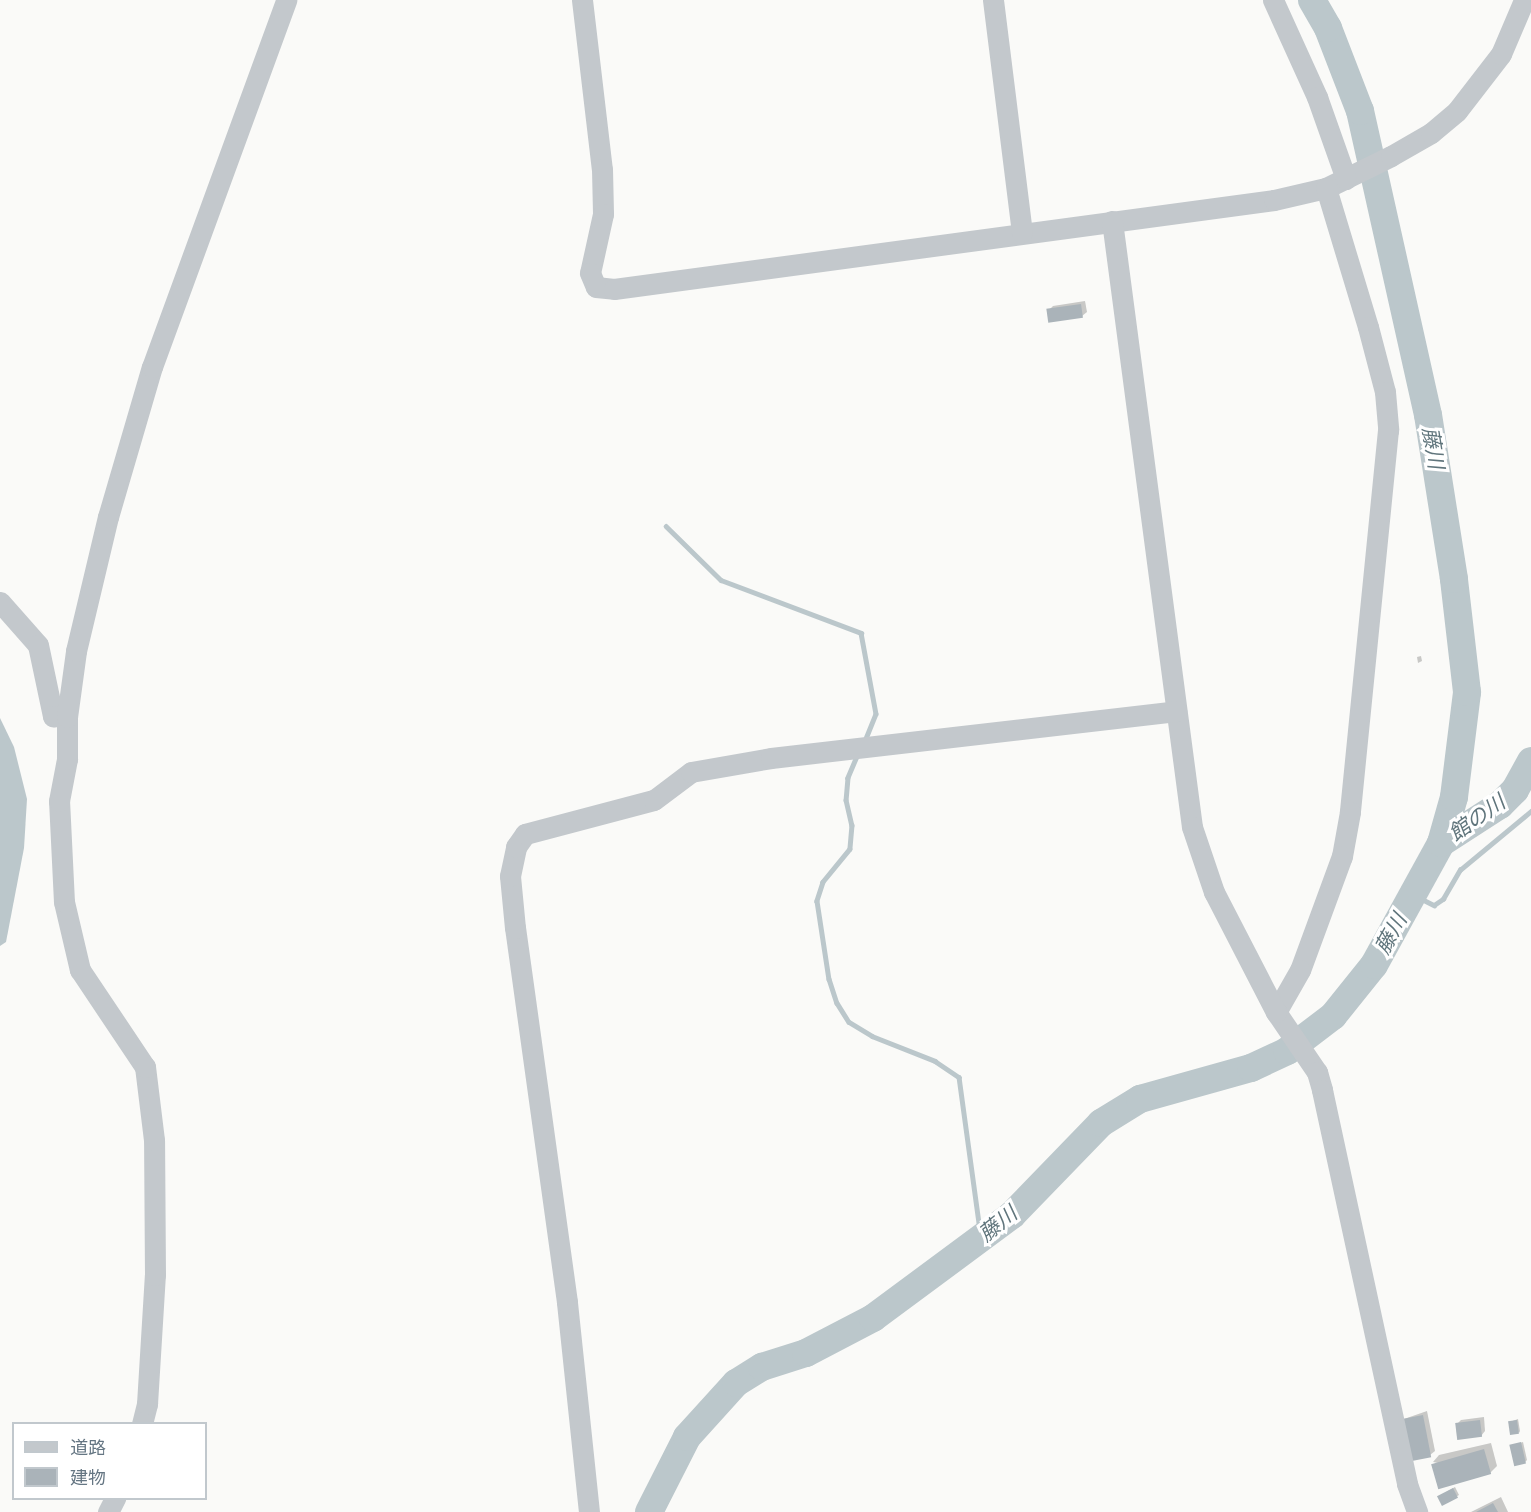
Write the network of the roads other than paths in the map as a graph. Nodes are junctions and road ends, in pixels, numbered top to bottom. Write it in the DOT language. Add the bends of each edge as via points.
graph roads {
  1 [pos="286,0"];
  2 [pos="582,0"];
  3 [pos="993,0"];
  4 [pos="1273,0"];
  5 [pos="1524,0"];
  6 [pos="1351,178"];
  7 [pos="1326,188"];
  8 [pos="1112,221"];
  9 [pos="1022,232"];
  10 [pos="0,602"];
  11 [pos="1176,711"];
  12 [pos="67,717"];
  13 [pos="1281,1020"];
  14 [pos="142,1422"];
  15 [pos="589,1512"];
  16 [pos="1417,1512"];
  1 -- 12 [label="street" via="152,367 105,528 76,651"];
  2 -- 9 [label="street" via="603,169 603,214 590,267 596,287 614,289"];
  3 -- 9 [label="street"];
  4 -- 6 [label="street"];
  5 -- 6 [label="street" via="1501,54 1457,111 1431,133"];
  6 -- 7 [label="street"];
  7 -- 8 [label="street" via="1274,200"];
  7 -- 13 [label="street" via="1368,327 1384,392 1388,430 1350,812 1342,856"];
  8 -- 9 [label="street"];
  8 -- 11 [label="street"];
  10 -- 12 [label="street" via="38,645 53,717"];
  11 -- 13 [label="street" via="1195,841 1214,892"];
  11 -- 15 [label="street" via="771,758 691,772 654,800 525,834 516,847 510,876 567,1302"];
  12 -- 14 [label="street" via="67,759 59,801 64,902 80,970 145,1067 152,1129 154,1275 147,1404"];
  13 -- 16 [label="street" via="1323,1090 1407,1484"];
}
